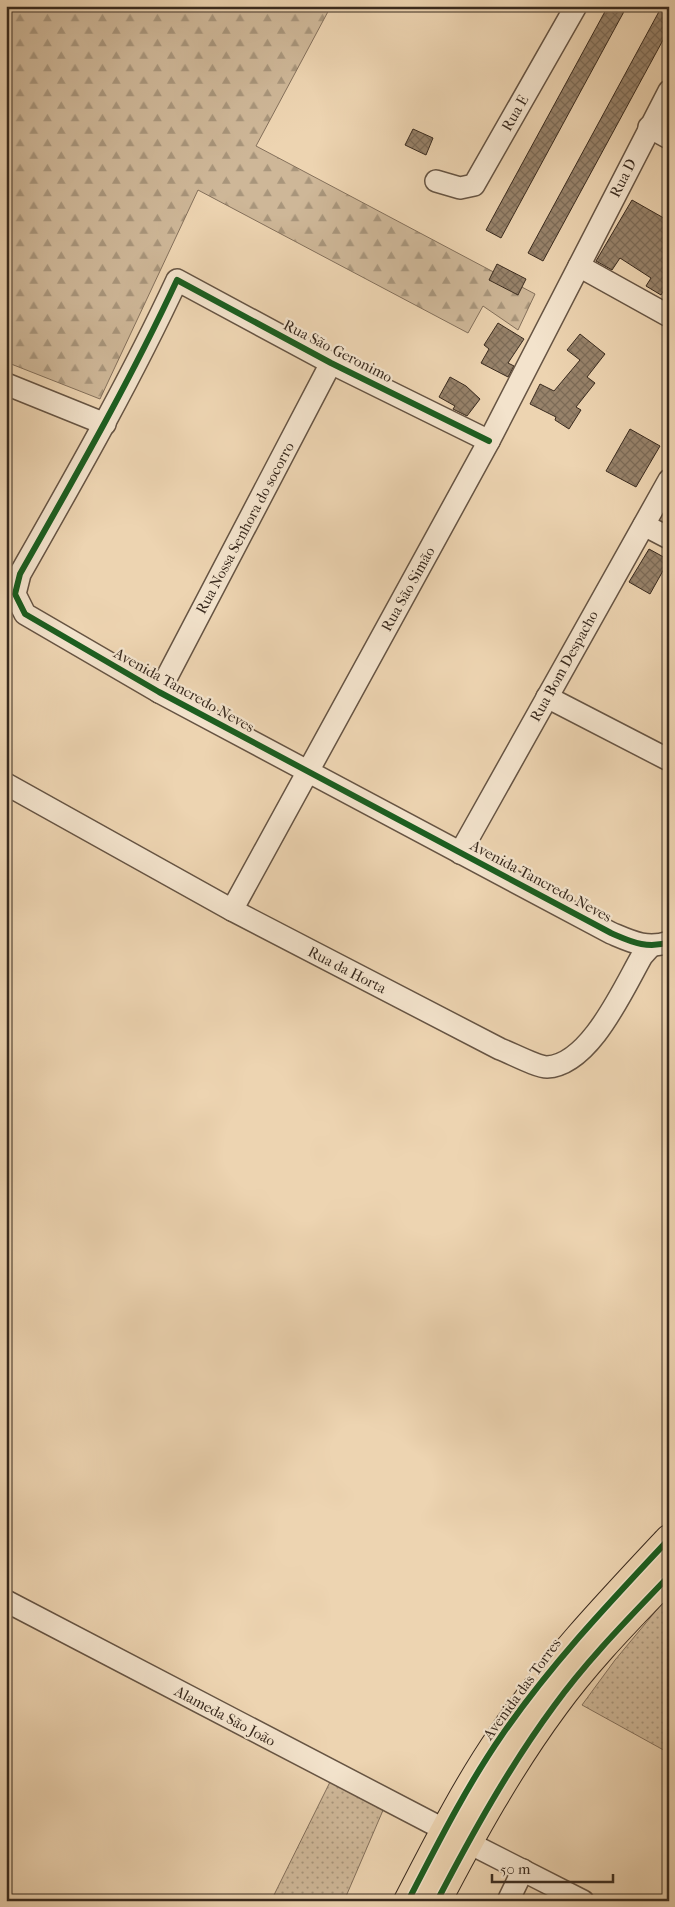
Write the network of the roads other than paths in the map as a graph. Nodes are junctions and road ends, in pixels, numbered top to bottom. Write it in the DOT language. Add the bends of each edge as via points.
graph roads {
  1 [pos="576,6"];
  2 [pos="669,91"];
  3 [pos="649,127"];
  4 [pos="669,138"];
  5 [pos="436,181"];
  6 [pos="579,266"];
  7 [pos="177,280"];
  8 [pos="669,316"];
  9 [pos="331,363"];
  10 [pos="6,384"];
  11 [pos="106,424"];
  12 [pos="489,441"];
  13 [pos="669,480"];
  14 [pos="644,525"];
  15 [pos="669,538"];
  16 [pos="159,692"];
  17 [pos="547,697"];
  18 [pos="669,760"];
  19 [pos="308,772"];
  20 [pos="6,784"];
  21 [pos="460,853"];
  22 [pos="232,910"];
  23 [pos="660,944"];
  24 [pos="669,1539"];
  25 [pos="669,1576"];
  26 [pos="6,1601"];
  27 [pos="456,1836"];
  28 [pos="523,1870"];
  29 [pos="408,1901"];
  30 [pos="437,1901"];
  31 [pos="508,1901"];
  32 [pos="583,1901"];
  1 -- 5 [label="street, Rua E" via="474,186 460,188"];
  2 -- 3 [label="street, Rua D"];
  3 -- 4 [label="street"];
  3 -- 6 [label="street, Rua D"];
  6 -- 8 [label="street"];
  6 -- 12 [label="street, Rua São Simão"];
  7 -- 9 [label="street, Rua São Geronimo"];
  7 -- 11 [label="street, Avenida Tancredo Neves"];
  9 -- 12 [label="street, Rua São Geronimo"];
  9 -- 16 [label="street, Rua Nossa Senhora do socorro"];
  10 -- 11 [label="street"];
  11 -- 16 [label="street, Avenida Tancredo Neves" via="20,574 15,594 25,614"];
  12 -- 19 [label="street, Rua São Simão"];
  13 -- 14 [label="street, Rua Bom Despacho"];
  14 -- 15 [label="street"];
  14 -- 17 [label="street, Rua Bom Despacho"];
  16 -- 19 [label="street, Avenida Tancredo Neves"];
  17 -- 18 [label="street"];
  17 -- 21 [label="street, Rua Bom Despacho"];
  19 -- 21 [label="street, Avenida Tancredo Neves"];
  19 -- 22 [label="street, Rua São Simão"];
  20 -- 22 [label="street, Rua da Horta"];
  21 -- 23 [label="street, Avenida Tancredo Neves" via="610,933 638,945"];
  22 -- 23 [label="street, Rua da Horta" via="500,1049 546,1067 571,1060 590,1041 642,956"];
  24 -- 27 [label="main road, Avenida das Torres" via="573,1641 500,1737"];
  25 -- 27 [label="main road, Avenida das Torres" via="592,1658"];
  26 -- 27 [label="street, Alameda São João"];
  27 -- 28 [label="street, Alameda São João"];
  27 -- 29 [label="main road, Avenida das Torres"];
  27 -- 30 [label="main road, Avenida das Torres"];
  28 -- 31 [label="street"];
  28 -- 32 [label="street, Alameda São João"];
}
